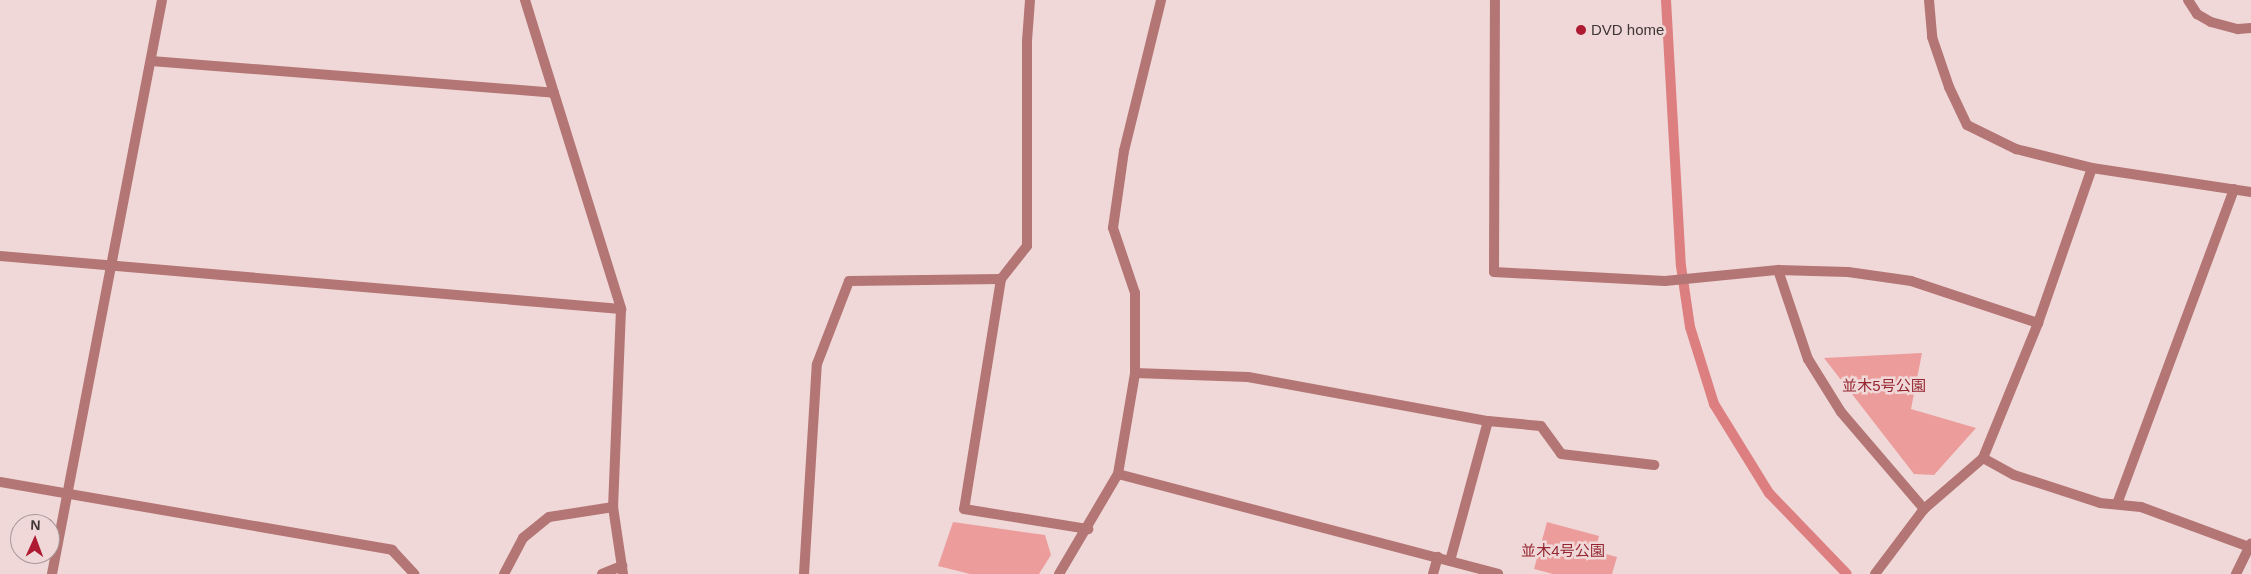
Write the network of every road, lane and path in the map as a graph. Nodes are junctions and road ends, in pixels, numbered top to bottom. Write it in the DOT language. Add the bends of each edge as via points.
graph roads {
  1 [pos="162,0"];
  2 [pos="525,0"];
  3 [pos="1030,0"];
  4 [pos="1161,0"];
  5 [pos="1495,0"];
  6 [pos="1929,0"];
  7 [pos="2188,0"];
  8 [pos="2251,28"];
  9 [pos="151,61"];
  10 [pos="554,93"];
  11 [pos="2092,168"];
  12 [pos="2234,189"];
  13 [pos="2251,192"];
  14 [pos="0,256"];
  15 [pos="112,265"];
  16 [pos="1778,270"];
  17 [pos="1001,279"];
  18 [pos="621,308"];
  19 [pos="2038,323"];
  20 [pos="1135,373"];
  21 [pos="1488,421"];
  22 [pos="1983,458"];
  23 [pos="1654,465"];
  24 [pos="1118,474"];
  25 [pos="0,482"];
  26 [pos="68,494"];
  27 [pos="2116,504"];
  28 [pos="613,507"];
  29 [pos="1924,508"];
  30 [pos="1088,529"];
  31 [pos="2250,545"];
  32 [pos="1438,557"];
  33 [pos="1450,561"];
  34 [pos="622,570"];
  35 [pos="1876,572"];
  36 [pos="52,574"];
  37 [pos="414,574"];
  38 [pos="504,574"];
  39 [pos="602,574"];
  40 [pos="804,574"];
  41 [pos="1059,574"];
  42 [pos="1433,574"];
  43 [pos="1498,574"];
  44 [pos="2236,574"];
  1 -- 9 [label="street"];
  2 -- 10 [label="street"];
  3 -- 17 [label="street" via="1026,41 1027,246"];
  4 -- 20 [label="street" via="1124,151 1113,228 1135,293"];
  5 -- 16 [label="street" via="1494,272 1665,281"];
  6 -- 11 [label="street" via="1932,37 1949,87 1968,125 2016,149"];
  7 -- 8 [label="street" via="2196,14 2211,22 2238,29"];
  9 -- 10 [label="street"];
  9 -- 15 [label="street"];
  10 -- 18 [label="street"];
  11 -- 12 [label="street"];
  11 -- 19 [label="street"];
  12 -- 13 [label="street"];
  12 -- 27 [label="street"];
  14 -- 15 [label="street"];
  15 -- 18 [label="street"];
  15 -- 26 [label="street"];
  16 -- 19 [label="street" via="1848,272 1910,281"];
  16 -- 29 [label="street" via="1808,360 1841,412"];
  17 -- 30 [label="street" via="964,509"];
  17 -- 40 [label="street" via="849,281 817,364"];
  18 -- 28 [label="street"];
  19 -- 22 [label="street"];
  20 -- 21 [label="street" via="1248,377"];
  20 -- 24 [label="street"];
  21 -- 23 [label="street" via="1541,426 1561,454"];
  21 -- 33 [label="street"];
  22 -- 27 [label="street" via="2014,475 2100,503"];
  22 -- 29 [label="street"];
  24 -- 30 [label="street"];
  24 -- 32 [label="street"];
  25 -- 26 [label="street"];
  26 -- 36 [label="street"];
  26 -- 37 [label="street" via="392,550"];
  27 -- 31 [label="street" via="2141,507"];
  28 -- 34 [label="street"];
  28 -- 38 [label="street" via="549,517 523,538"];
  29 -- 35 [label="street"];
  30 -- 41 [label="street"];
  31 -- 44 [label="street"];
  32 -- 33 [label="street"];
  32 -- 42 [label="street"];
  33 -- 43 [label="street"];
  34 -- 39 [label="street"];
}
